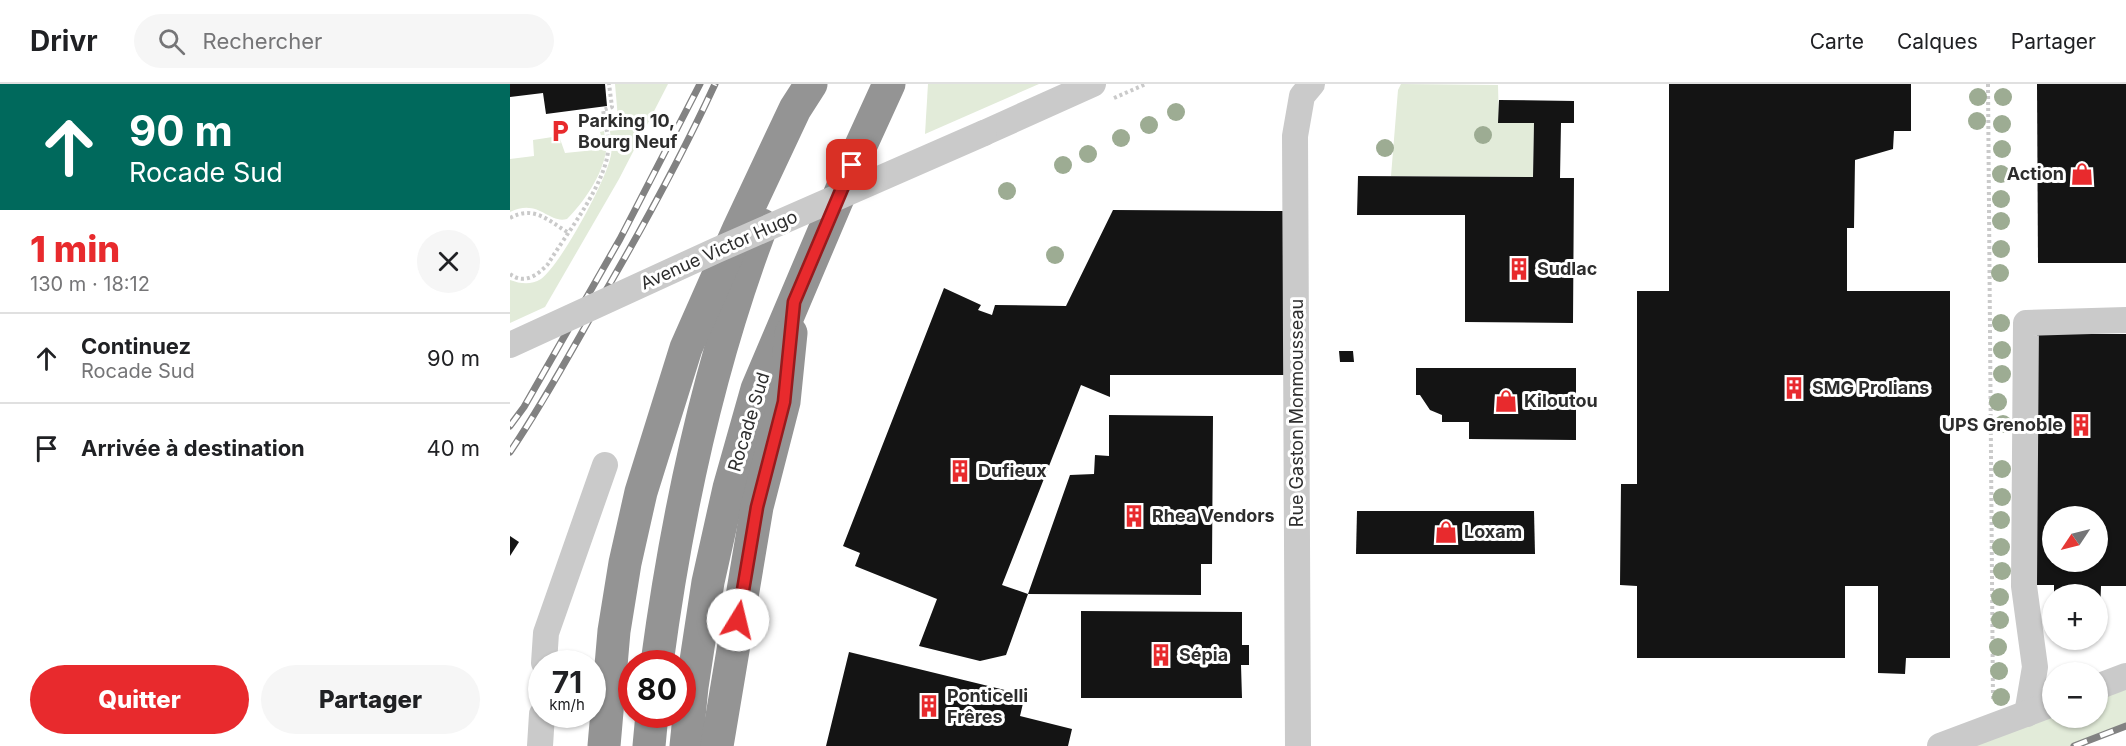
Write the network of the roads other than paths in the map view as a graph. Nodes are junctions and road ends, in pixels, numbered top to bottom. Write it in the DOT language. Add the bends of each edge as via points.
graph roads {
  1 [pos="811,84"];
  2 [pos="827,84"];
  3 [pos="889,84"];
  4 [pos="1093,84"];
  5 [pos="1312,84"];
  6 [pos="794,302"];
  7 [pos="2126,320"];
  8 [pos="510,345"];
  9 [pos="605,465"];
  10 [pos="614,631"];
  11 [pos="545,650"];
  12 [pos="659,650"];
  13 [pos="2126,676"];
  14 [pos="2108,683"];
  15 [pos="727,689"];
  16 [pos="2042,708"];
  17 [pos="2026,714"];
  18 [pos="541,728"];
  19 [pos="651,728"];
  20 [pos="540,746"];
  21 [pos="589,746"];
  22 [pos="604,746"];
  23 [pos="649,746"];
  24 [pos="686,746"];
  25 [pos="717,746"];
  26 [pos="730,746"];
  27 [pos="1298,746"];
  28 [pos="1940,746"];
  1 -- 10 [label="highway" via="789,120 686,348 641,492"];
  2 -- 12 [label="highway" via="767,212 716,360 687,481"];
  3 -- 6 [label="highway, Rocade Sud"];
  4 -- 8 [label="street, Avenue Victor Hugo, bridge"];
  5 -- 27 [label="street, Rue Gaston Monmousseau" via="1302,96 1294,136 1297,286 1288,710"];
  6 -- 15 [label="highway" via="784,402 757,507"];
  6 -- 24 [label="highway, Rocade Sud" via="757,389 729,488 708,582"];
  7 -- 17 [label="street" via="2026,323 2024,586 2035,667"];
  9 -- 11 [label="street" via="546,633"];
  10 -- 21 [label="highway"];
  10 -- 22 [label="highway"];
  13 -- 14 [label="street"];
  15 -- 25 [label="highway"];
  15 -- 26 [label="highway"];
  16 -- 17 [label="street"];
  17 -- 28 [label="street"];
  18 -- 20 [label="street"];
  19 -- 23 [label="highway"];
}
